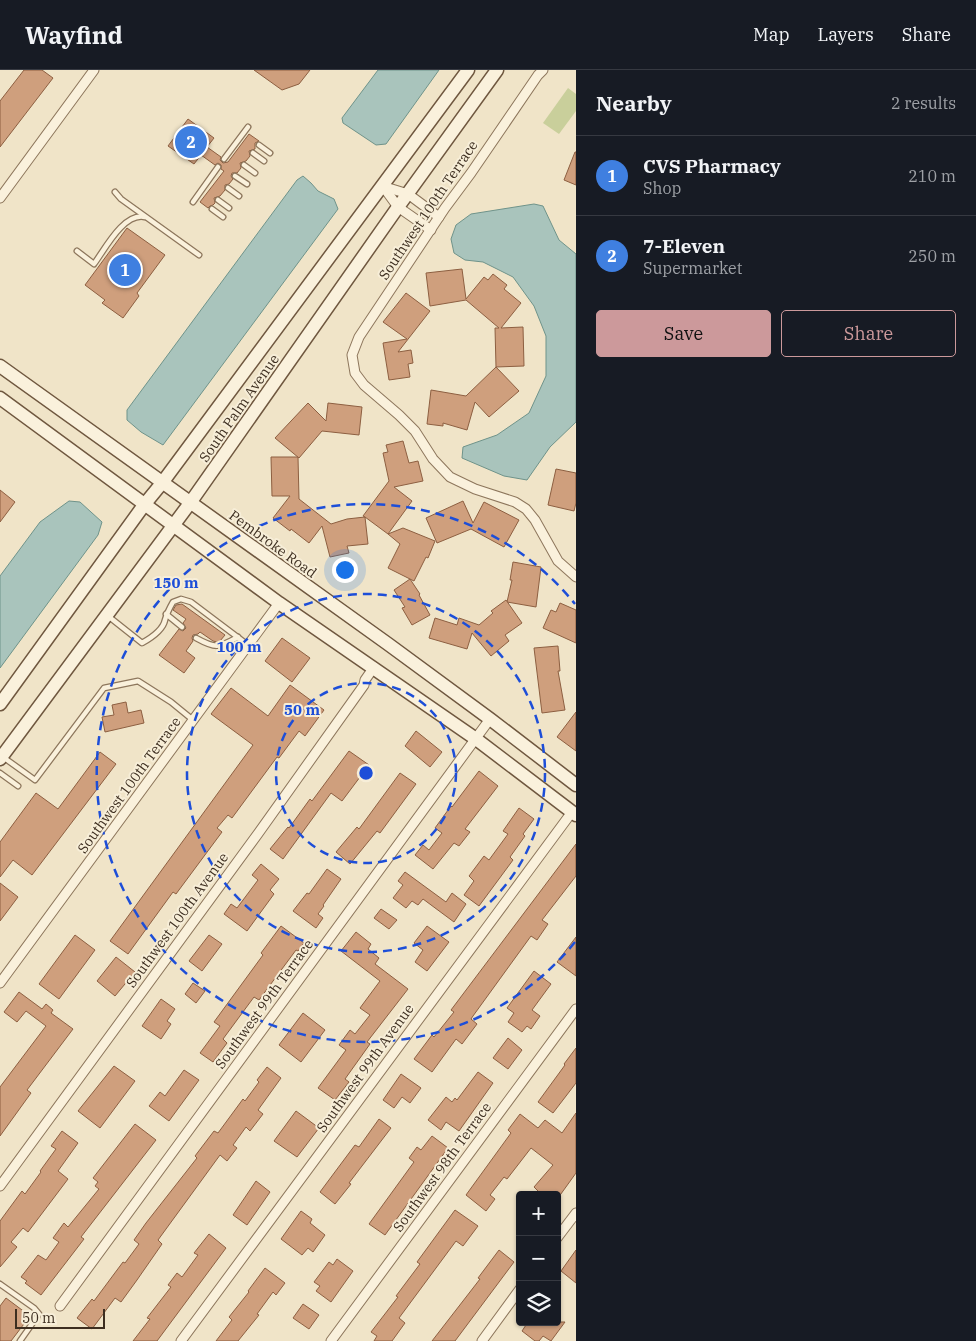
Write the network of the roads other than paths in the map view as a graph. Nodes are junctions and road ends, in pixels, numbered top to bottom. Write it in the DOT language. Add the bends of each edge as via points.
graph roads {
  1 [pos="94,70"];
  2 [pos="468,70"];
  3 [pos="497,70"];
  4 [pos="543,70"];
  5 [pos="248,127"];
  6 [pos="243,133"];
  7 [pos="248,137"];
  8 [pos="237,141"];
  9 [pos="242,145"];
  10 [pos="259,145"];
  11 [pos="253,153"];
  12 [pos="270,153"];
  13 [pos="228,154"];
  14 [pos="233,157"];
  15 [pos="224,159"];
  16 [pos="264,161"];
  17 [pos="244,165"];
  18 [pos="218,167"];
  19 [pos="255,173"];
  20 [pos="212,176"];
  21 [pos="235,176"];
  22 [pos="218,180"];
  23 [pos="247,184"];
  24 [pos="382,186"];
  25 [pos="202,188"];
  26 [pos="228,188"];
  27 [pos="115,192"];
  28 [pos="208,192"];
  29 [pos="408,194"];
  30 [pos="197,196"];
  31 [pos="238,196"];
  32 [pos="0,198"];
  33 [pos="202,200"];
  34 [pos="218,200"];
  35 [pos="193,202"];
  36 [pos="398,207"];
  37 [pos="229,208"];
  38 [pos="212,209"];
  39 [pos="223,217"];
  40 [pos="439,217"];
  41 [pos="148,218"];
  42 [pos="431,230"];
  43 [pos="76,252"];
  44 [pos="199,255"];
  45 [pos="0,366"];
  46 [pos="0,398"];
  47 [pos="162,483"];
  48 [pos="190,503"];
  49 [pos="144,505"];
  50 [pos="173,526"];
  51 [pos="576,577"];
  52 [pos="279,603"];
  53 [pos="194,604"];
  54 [pos="190,609"];
  55 [pos="166,614"];
  56 [pos="106,616"];
  57 [pos="183,619"];
  58 [pos="218,622"];
  59 [pos="214,627"];
  60 [pos="207,636"];
  61 [pos="238,637"];
  62 [pos="196,638"];
  63 [pos="203,642"];
  64 [pos="248,645"];
  65 [pos="374,667"];
  66 [pos="0,704"];
  67 [pos="490,719"];
  68 [pos="193,720"];
  69 [pos="476,739"];
  70 [pos="1,758"];
  71 [pos="0,773"];
  72 [pos="576,785"];
  73 [pos="18,786"];
  74 [pos="574,814"];
  75 [pos="0,983"];
  76 [pos="576,1009"];
  77 [pos="0,1186"];
  78 [pos="576,1213"];
  79 [pos="559,1236"];
  80 [pos="0,1284"];
  81 [pos="516,1295"];
  82 [pos="60,1306"];
  83 [pos="20,1341"];
  84 [pos="181,1341"];
  85 [pos="331,1341"];
  86 [pos="482,1341"];
  1 -- 32 [label="street"];
  2 -- 24 [label="main road, South Palm Avenue"];
  3 -- 29 [label="main road, South Palm Avenue"];
  4 -- 40 [label="street, Southwest 100th Terrace"];
  5 -- 6 [label="lane"];
  6 -- 7 [label="lane"];
  6 -- 8 [label="lane"];
  8 -- 9 [label="lane"];
  8 -- 13 [label="lane"];
  10 -- 12 [label="lane"];
  11 -- 16 [label="lane"];
  13 -- 14 [label="lane"];
  13 -- 15 [label="lane"];
  17 -- 19 [label="lane"];
  18 -- 20 [label="lane"];
  20 -- 22 [label="lane"];
  20 -- 25 [label="lane"];
  21 -- 23 [label="lane"];
  24 -- 29 [label="street"];
  24 -- 36 [label="street"];
  24 -- 47 [label="main road, South Palm Avenue"];
  25 -- 28 [label="lane"];
  25 -- 30 [label="lane"];
  26 -- 31 [label="lane"];
  27 -- 41 [label="lane"];
  29 -- 36 [label="main road, South Palm Avenue"];
  29 -- 40 [label="street"];
  30 -- 33 [label="lane"];
  30 -- 35 [label="lane"];
  34 -- 37 [label="lane"];
  36 -- 42 [label="street"];
  36 -- 48 [label="main road, South Palm Avenue"];
  38 -- 39 [label="lane"];
  40 -- 42 [label="street, Southwest 100th Terrace"];
  41 -- 43 [label="lane" via="133,217 126,222 94,264"];
  41 -- 44 [label="lane"];
  42 -- 51 [label="street, Southwest 100th Terrace" via="359,337 352,355 355,373 415,431 433,459 450,477 516,502 526,510 558,561"];
  45 -- 47 [label="main road, Pembroke Road"];
  46 -- 49 [label="main road"];
  47 -- 48 [label="main road, Pembroke Road"];
  47 -- 49 [label="main road, South Palm Avenue"];
  48 -- 50 [label="main road, South Palm Avenue"];
  48 -- 67 [label="main road, Pembroke Road"];
  49 -- 50 [label="main road"];
  49 -- 66 [label="main road, South Palm Avenue"];
  50 -- 52 [label="main road"];
  50 -- 56 [label="main road, South Palm Avenue"];
  52 -- 64 [label="street, Southwest 100th Terrace"];
  52 -- 65 [label="main road"];
  53 -- 54 [label="lane"];
  53 -- 55 [label="lane" via="181,599 173,602"];
  53 -- 58 [label="lane" via="203,614"];
  55 -- 56 [label="lane" via="165,622 153,637 142,643"];
  55 -- 57 [label="lane" via="180,626"];
  56 -- 70 [label="main road, South Palm Avenue"];
  58 -- 59 [label="lane"];
  58 -- 61 [label="lane"];
  60 -- 63 [label="lane"];
  61 -- 63 [label="lane" via="212,647"];
  61 -- 64 [label="lane"];
  62 -- 63 [label="lane"];
  64 -- 68 [label="street, Southwest 100th Terrace"];
  65 -- 69 [label="main road"];
  65 -- 77 [label="street, Southwest 100th Avenue" via="257,835"];
  67 -- 69 [label="street, Southwest 99th Terrace"];
  67 -- 72 [label="main road, Pembroke Road"];
  68 -- 70 [label="lane" via="138,680 104,688 35,780"];
  68 -- 75 [label="street, Southwest 100th Terrace"];
  69 -- 74 [label="main road"];
  69 -- 82 [label="street, Southwest 99th Terrace"];
  71 -- 73 [label="lane"];
  74 -- 84 [label="street, Southwest 99th Avenue"];
  76 -- 85 [label="street, Southwest 98th Terrace"];
  78 -- 79 [label="street"];
  80 -- 83 [label="lane" via="39,1314"];
  81 -- 86 [label="street"];
}
